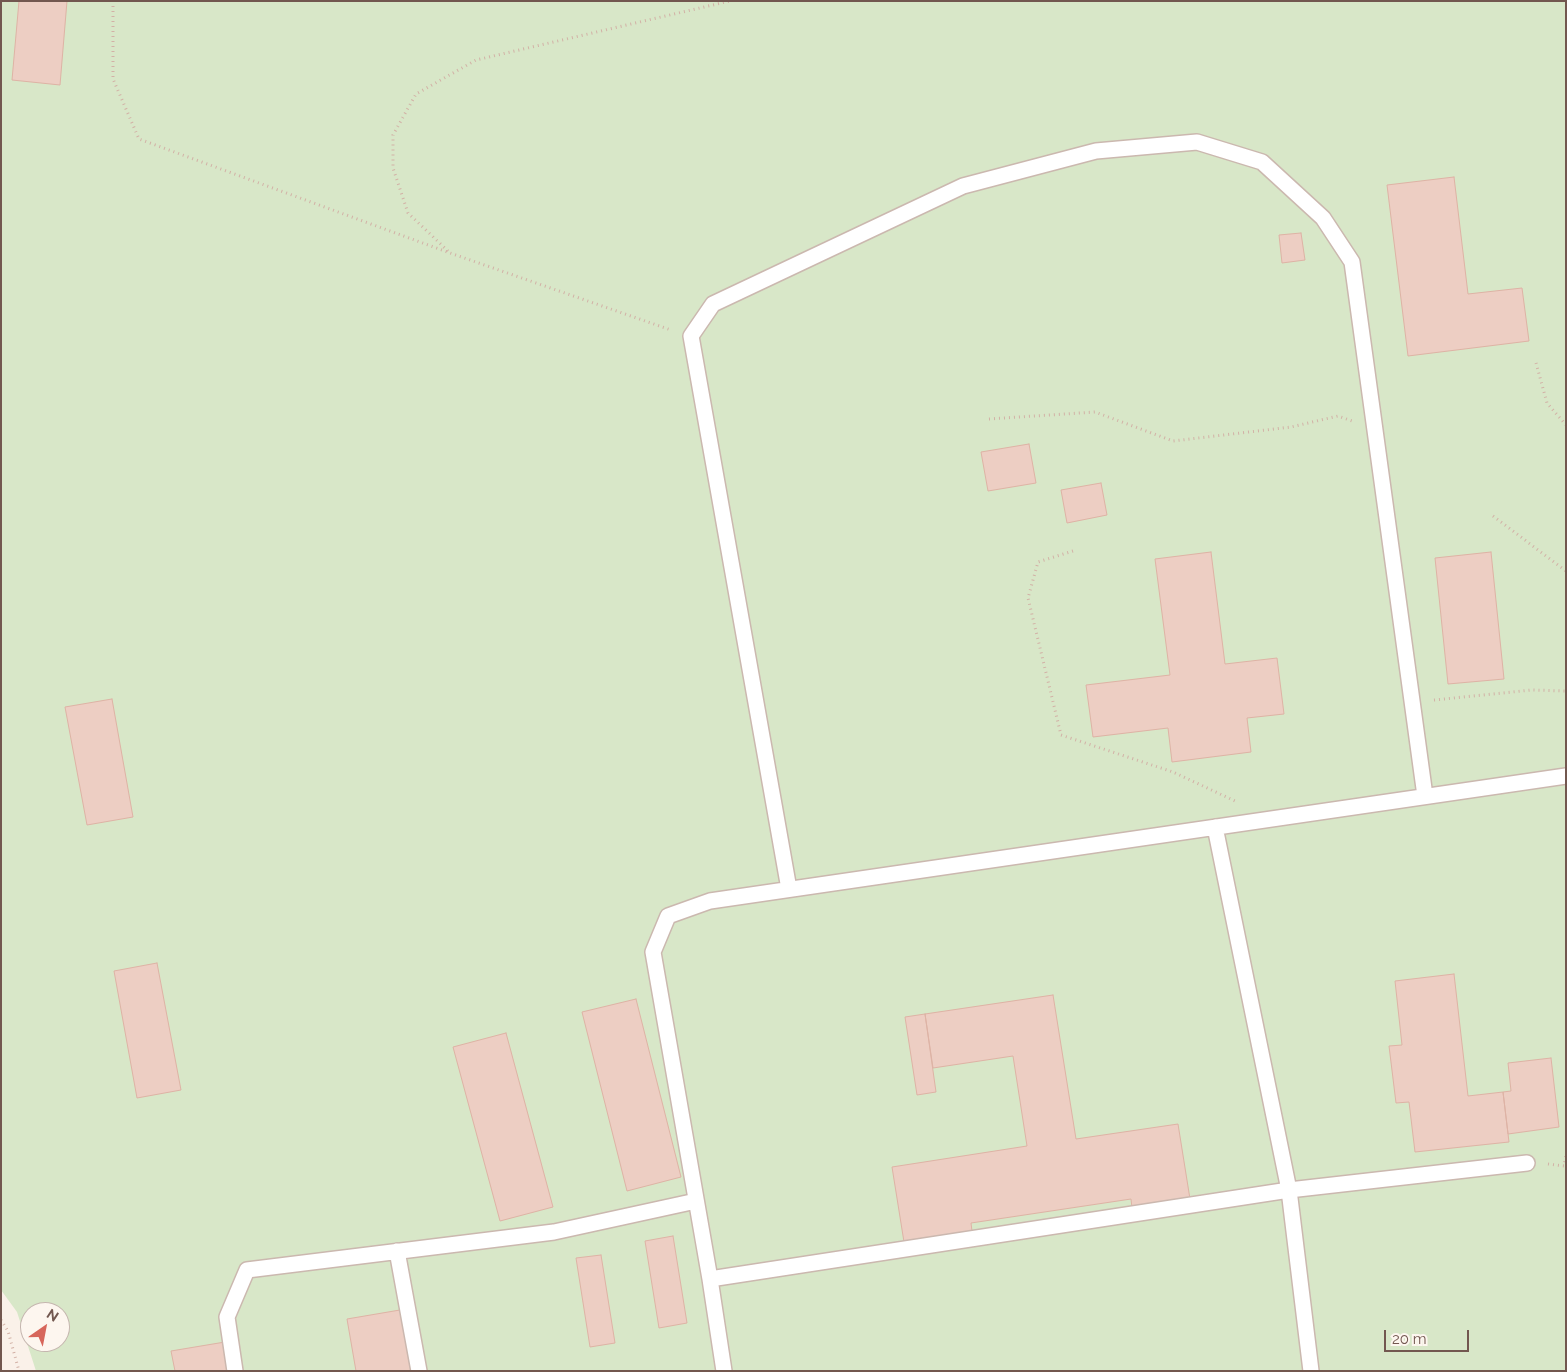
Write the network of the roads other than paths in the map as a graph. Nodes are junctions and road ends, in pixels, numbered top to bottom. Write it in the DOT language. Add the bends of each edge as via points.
graph roads {
  1 [pos="1566,776"];
  2 [pos="1425,796"];
  3 [pos="1215,827"];
  4 [pos="789,889"];
  5 [pos="1527,1163"];
  6 [pos="1289,1190"];
  7 [pos="696,1201"];
  8 [pos="397,1251"];
  9 [pos="710,1278"];
  10 [pos="235,1371"];
  11 [pos="419,1371"];
  12 [pos="724,1371"];
  13 [pos="1311,1371"];
  1 -- 2 [label="lane"];
  2 -- 3 [label="lane"];
  2 -- 4 [label="lane" via="1352,262 1322,218 1262,162 1197,142 1096,151 963,186 713,304 690,336"];
  3 -- 4 [label="lane"];
  3 -- 6 [label="lane"];
  4 -- 7 [label="lane" via="710,901 668,916 653,952"];
  5 -- 6 [label="lane"];
  6 -- 9 [label="lane"];
  6 -- 13 [label="lane"];
  7 -- 8 [label="lane" via="554,1232"];
  7 -- 9 [label="lane"];
  8 -- 10 [label="lane" via="247,1270 227,1317"];
  8 -- 11 [label="lane"];
  9 -- 12 [label="lane"];
}
